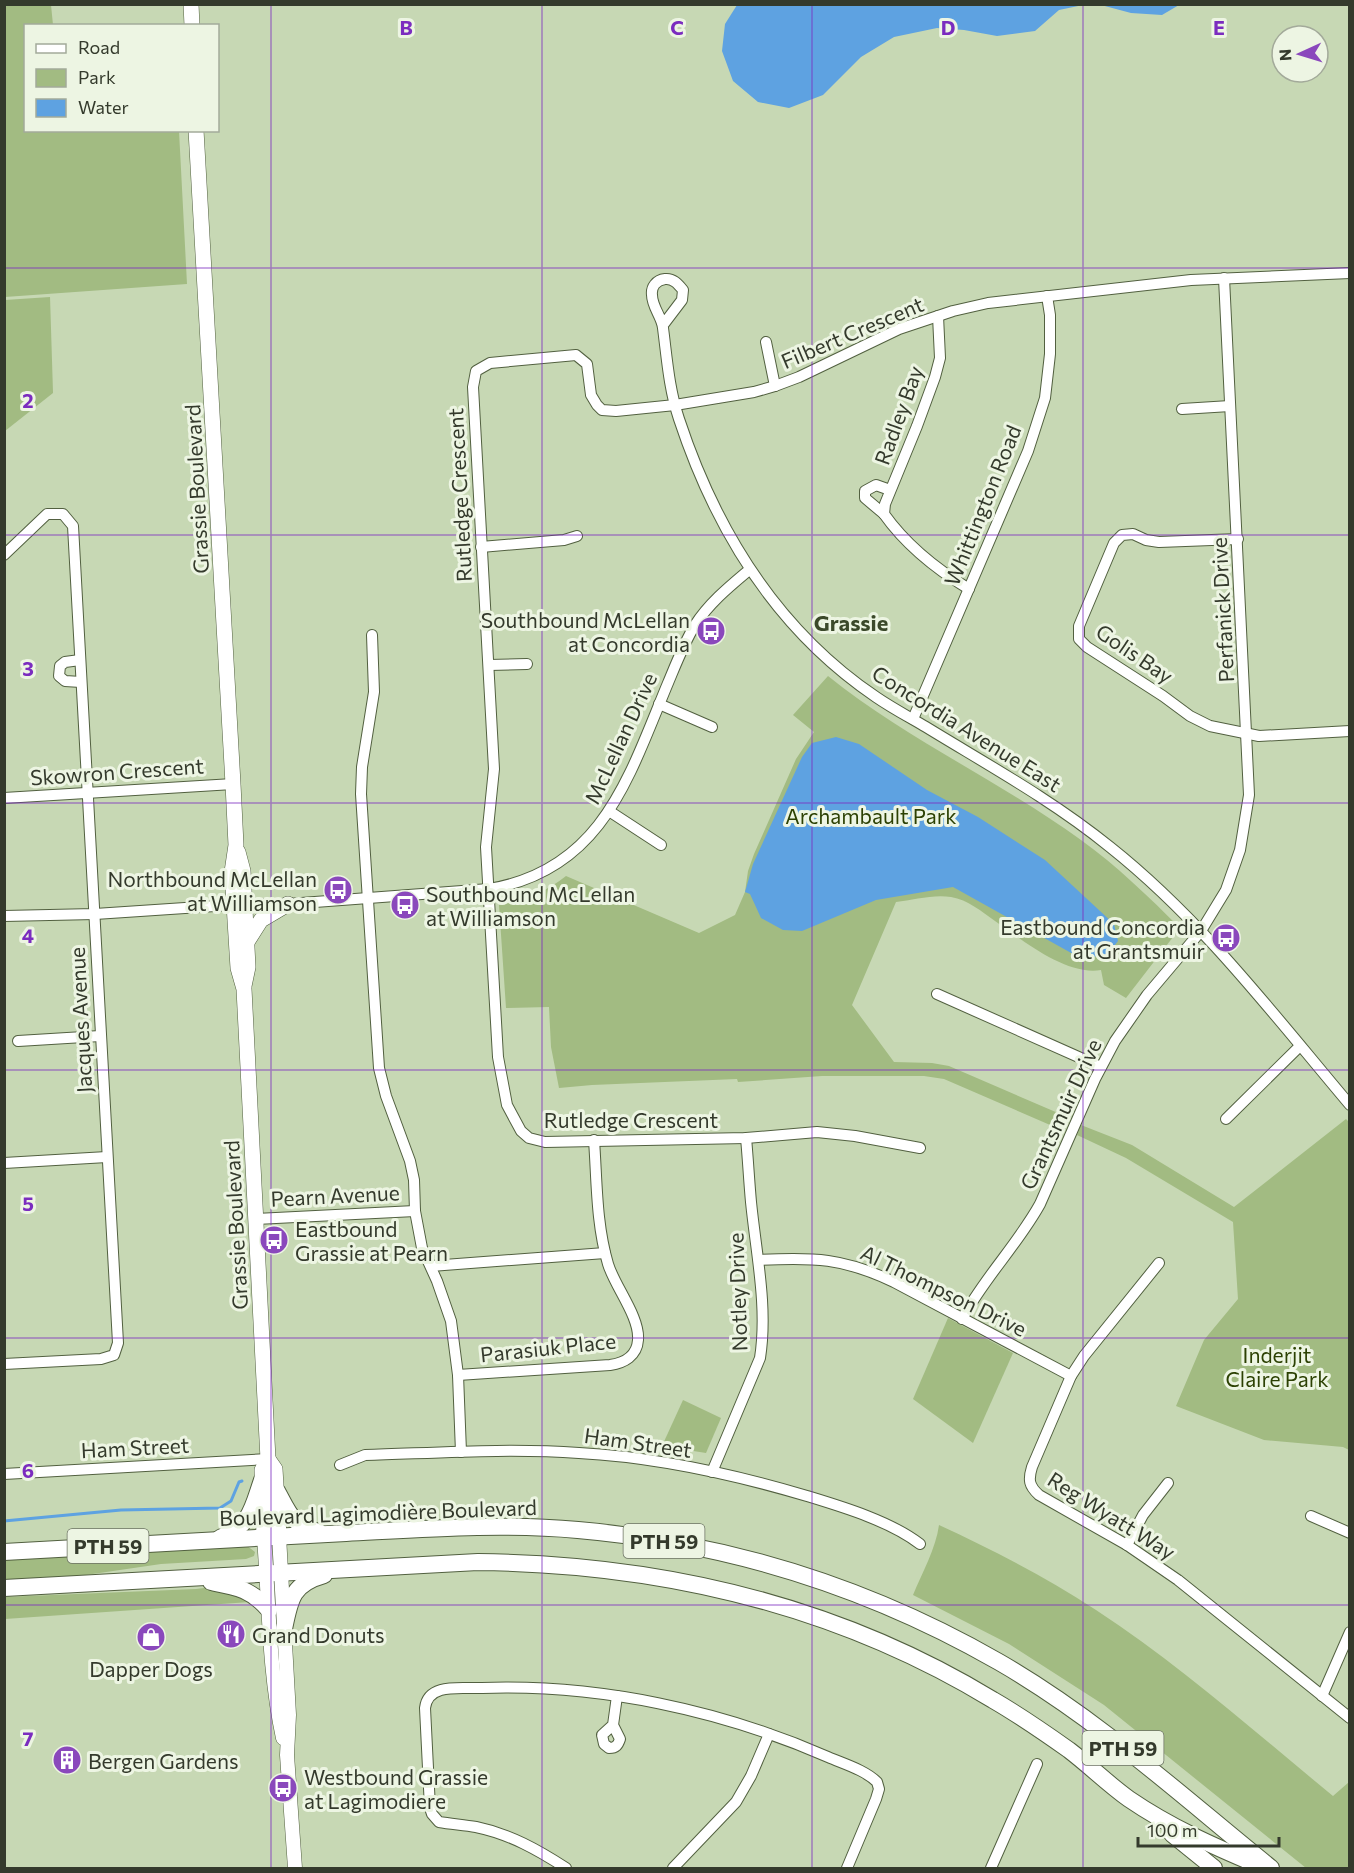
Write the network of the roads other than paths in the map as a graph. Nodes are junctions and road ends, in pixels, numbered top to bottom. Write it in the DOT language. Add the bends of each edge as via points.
graph roads {
  1 [pos="191,4"];
  2 [pos="192,24"];
  3 [pos="196,132"];
  4 [pos="1350,273"];
  5 [pos="1224,278"];
  6 [pos="1047,296"];
  7 [pos="938,316"];
  8 [pos="663,325"];
  9 [pos="766,342"];
  10 [pos="775,386"];
  11 [pos="675,405"];
  12 [pos="1230,406"];
  13 [pos="1182,409"];
  14 [pos="890,490"];
  15 [pos="884,514"];
  16 [pos="577,536"];
  17 [pos="1238,539"];
  18 [pos="481,547"];
  19 [pos="4,555"];
  20 [pos="750,570"];
  21 [pos="969,589"];
  22 [pos="372,634"];
  23 [pos="80,660"];
  24 [pos="527,664"];
  25 [pos="489,665"];
  26 [pos="81,682"];
  27 [pos="659,704"];
  28 [pos="913,719"];
  29 [pos="712,728"];
  30 [pos="1350,731"];
  31 [pos="1248,734"];
  32 [pos="233,784"];
  33 [pos="88,794"];
  34 [pos="4,798"];
  35 [pos="609,811"];
  36 [pos="661,845"];
  37 [pos="489,889"];
  38 [pos="369,899"];
  39 [pos="239,904"];
  40 [pos="288,904"];
  41 [pos="95,914"];
  42 [pos="4,916"];
  43 [pos="1201,931"];
  44 [pos="247,942"];
  45 [pos="244,989"];
  46 [pos="937,994"];
  47 [pos="100,1036"];
  48 [pos="18,1041"];
  49 [pos="1300,1046"];
  50 [pos="1101,1067"];
  51 [pos="1350,1105"];
  52 [pos="1226,1119"];
  53 [pos="746,1137"];
  54 [pos="594,1140"];
  55 [pos="920,1148"];
  56 [pos="107,1157"];
  57 [pos="4,1162"];
  58 [pos="415,1211"];
  59 [pos="256,1219"];
  60 [pos="605,1253"];
  61 [pos="759,1260"];
  62 [pos="1159,1263"];
  63 [pos="431,1266"];
  64 [pos="962,1318"];
  65 [pos="4,1364"];
  66 [pos="458,1375"];
  67 [pos="1071,1376"];
  68 [pos="461,1452"];
  69 [pos="268,1459"];
  70 [pos="340,1466"];
  71 [pos="712,1472"];
  72 [pos="4,1474"];
  73 [pos="262,1480"];
  74 [pos="1168,1483"];
  75 [pos="277,1491"];
  76 [pos="1311,1516"];
  77 [pos="346,1533"];
  78 [pos="1350,1533"];
  79 [pos="272,1537"];
  80 [pos="211,1540"];
  81 [pos="920,1544"];
  82 [pos="1127,1545"];
  83 [pos="4,1552"];
  84 [pos="343,1569"];
  85 [pos="274,1573"];
  86 [pos="187,1577"];
  87 [pos="4,1588"];
  88 [pos="269,1610"];
  89 [pos="284,1629"];
  90 [pos="1350,1632"];
  91 [pos="617,1696"];
  92 [pos="1322,1696"];
  93 [pos="1350,1718"];
  94 [pos="613,1725"];
  95 [pos="769,1734"];
  96 [pos="287,1755"];
  97 [pos="1037,1764"];
  98 [pos="1130,1799"];
  99 [pos="676,1867"];
  100 [pos="295,1869"];
  101 [pos="566,1869"];
  102 [pos="847,1869"];
  103 [pos="991,1869"];
  104 [pos="1214,1869"];
  105 [pos="1266,1869"];
  106 [pos="1271,1869"];
  1 -- 2 [label="main road"];
  3 -- 32 [label="main road, Grassie Boulevard"];
  4 -- 5 [label="street, Filbert Crescent"];
  5 -- 6 [label="street, Filbert Crescent"];
  5 -- 12 [label="street, Perfanick Drive"];
  6 -- 7 [label="street, Filbert Crescent" via="988,303"];
  6 -- 21 [label="street, Whittington Road" via="1050,354 1045,398 1028,451"];
  7 -- 10 [label="street, Filbert Crescent" via="878,338"];
  7 -- 14 [label="street, Radley Bay" via="940,358"];
  8 -- 11 [label="street, Concordia Avenue East"];
  9 -- 10 [label="street"];
  10 -- 11 [label="street, Filbert Crescent"];
  11 -- 18 [label="street, Rutledge Crescent" via="603,410 591,395 587,364 576,355 482,366 476,371 473,387"];
  11 -- 20 [label="street, Concordia Avenue East" via="698,473"];
  12 -- 13 [label="street"];
  12 -- 17 [label="street, Perfanick Drive"];
  14 -- 15 [label="street, Radley Bay"];
  14 -- 15 [label="street, Radley Bay" via="876,485 865,491 866,498"];
  15 -- 21 [label="street, Radley Bay" via="916,550"];
  16 -- 18 [label="street"];
  17 -- 31 [label="street, Perfanick Drive"];
  17 -- 31 [label="street, Golis Bay" via="1160,542 1122,535 1114,543 1079,626 1079,639 1190,716 1210,726"];
  18 -- 25 [label="street, Rutledge Crescent"];
  19 -- 23 [label="street, Jacques Avenue" via="47,514 63,514 73,526"];
  20 -- 27 [label="street, McLellan Drive" via="725,591 696,625"];
  20 -- 28 [label="street, Concordia Avenue East" via="791,622 832,664"];
  21 -- 28 [label="street, Whittington Road"];
  22 -- 38 [label="street" via="374,692 361,794"];
  23 -- 26 [label="street, Jacques Avenue"];
  23 -- 26 [label="street" via="65,662 60,666 59,676 65,681"];
  24 -- 25 [label="street"];
  25 -- 37 [label="street, Rutledge Crescent" via="494,769 487,829"];
  26 -- 33 [label="street, Jacques Avenue"];
  27 -- 29 [label="street"];
  27 -- 35 [label="street, McLellan Drive" via="633,767"];
  28 -- 43 [label="street, Concordia Avenue East" via="1077,821 1150,880"];
  30 -- 31 [label="street"];
  31 -- 43 [label="street, Perfanick Drive" via="1249,795 1240,850 1226,890"];
  32 -- 33 [label="street, Skowron Crescent"];
  32 -- 39 [label="main road, Grassie Boulevard" via="236,845 243,871"];
  33 -- 34 [label="street, Skowron Crescent"];
  33 -- 41 [label="street, Jacques Avenue"];
  35 -- 36 [label="street"];
  35 -- 37 [label="street, McLellan Drive" via="581,846 561,861 522,882"];
  37 -- 38 [label="street, McLellan Drive"];
  37 -- 54 [label="street, Rutledge Crescent" via="498,1057 507,1105 529,1138 545,1142"];
  38 -- 40 [label="street, McLellan Drive"];
  38 -- 58 [label="street" via="379,1068 410,1161"];
  39 -- 40 [label="street, McLellan Drive"];
  39 -- 41 [label="street, McLellan Drive"];
  39 -- 44 [label="main road, Grassie Boulevard"];
  39 -- 45 [label="main road, Grassie Boulevard" via="238,968"];
  40 -- 44 [label="main road" via="261,920"];
  41 -- 42 [label="street, McLellan Drive"];
  41 -- 47 [label="street, Jacques Avenue"];
  43 -- 49 [label="street, Concordia Avenue East"];
  43 -- 50 [label="street, Grantsmuir Drive" via="1147,995"];
  44 -- 45 [label="main road, Grassie Boulevard"];
  45 -- 59 [label="main road, Grassie Boulevard"];
  46 -- 50 [label="street"];
  47 -- 48 [label="street"];
  47 -- 56 [label="street, Jacques Avenue"];
  49 -- 51 [label="street, Concordia Avenue East"];
  49 -- 52 [label="street"];
  50 -- 64 [label="street, Grantsmuir Drive" via="1040,1204"];
  53 -- 54 [label="street, Rutledge Crescent"];
  53 -- 55 [label="street, Rutledge Crescent" via="817,1132"];
  53 -- 61 [label="street, Notley Drive"];
  54 -- 60 [label="street, Parasiuk Place"];
  56 -- 57 [label="street"];
  56 -- 65 [label="street, Jacques Avenue" via="118,1343 114,1355"];
  58 -- 59 [label="street, Pearn Avenue"];
  58 -- 63 [label="street" via="422,1248"];
  59 -- 69 [label="main road, Grassie Boulevard"];
  60 -- 63 [label="street"];
  60 -- 66 [label="street, Parasiuk Place" via="615,1284 636,1323 638,1342 630,1358 610,1365"];
  61 -- 64 [label="street, Al Thompson Drive" via="818,1258 852,1265"];
  61 -- 71 [label="street, Notley Drive" via="763,1340 760,1358"];
  62 -- 67 [label="street, Reg Wyatt Way"];
  63 -- 66 [label="street" via="451,1321"];
  64 -- 67 [label="street, Al Thompson Drive"];
  66 -- 68 [label="street"];
  67 -- 82 [label="street, Reg Wyatt Way" via="1032,1467 1029,1483 1039,1495"];
  68 -- 70 [label="street, Ham Street" via="364,1455"];
  68 -- 71 [label="street, Ham Street" via="581,1453"];
  69 -- 72 [label="street, Ham Street"];
  69 -- 73 [label="main road, Grassie Boulevard" via="261,1470"];
  69 -- 75 [label="main road, Grassie Boulevard" via="275,1469"];
  71 -- 81 [label="street, Ham Street" via="835,1504 906,1533"];
  73 -- 79 [label="main road, Grassie Boulevard"];
  73 -- 80 [label="main road" via="242,1526"];
  74 -- 82 [label="street" via="1143,1515"];
  75 -- 77 [label="main road" via="295,1521 304,1528"];
  75 -- 79 [label="main road, Grassie Boulevard"];
  76 -- 78 [label="street"];
  77 -- 79 [label="main road, Boulevard Lagimodière Boulevard / PTH 59"];
  77 -- 106 [label="main road, Boulevard Lagimodière Boulevard / PTH 59" via="492,1526 616,1534 746,1558 850,1591 944,1632 1046,1691 1128,1751"];
  79 -- 80 [label="main road, Boulevard Lagimodière Boulevard / PTH 59"];
  79 -- 85 [label="street, Grassie Boulevard"];
  80 -- 83 [label="main road, Boulevard Lagimodière Boulevard / PTH 59"];
  82 -- 92 [label="street, Reg Wyatt Way" via="1178,1580"];
  84 -- 85 [label="main road, PTH 59"];
  84 -- 89 [label="main road" via="304,1582 295,1591"];
  84 -- 98 [label="main road, PTH 59" via="478,1562 593,1567 708,1586 783,1606 879,1641 993,1700 1068,1750"];
  85 -- 86 [label="main road, PTH 59"];
  85 -- 88 [label="street, Grassie Boulevard"];
  85 -- 89 [label="street, Grassie Boulevard"];
  86 -- 87 [label="main road, PTH 59"];
  86 -- 88 [label="main road" via="245,1590"];
  88 -- 96 [label="street, Grassie Boulevard" via="278,1716"];
  89 -- 96 [label="street, Grassie Boulevard"];
  90 -- 92 [label="street"];
  91 -- 94 [label="street"];
  91 -- 95 [label="street" via="700,1713"];
  91 -- 101 [label="street" via="559,1690 442,1689 429,1694 426,1700 430,1808 435,1819 525,1843"];
  92 -- 93 [label="street, Reg Wyatt Way"];
  95 -- 99 [label="street" via="736,1802"];
  95 -- 102 [label="street" via="877,1782 876,1799"];
  96 -- 100 [label="street, Grassie Boulevard"];
  97 -- 103 [label="street"];
  98 -- 104 [label="main road"];
  98 -- 105 [label="main road, PTH 59" via="1183,1832"];
}
